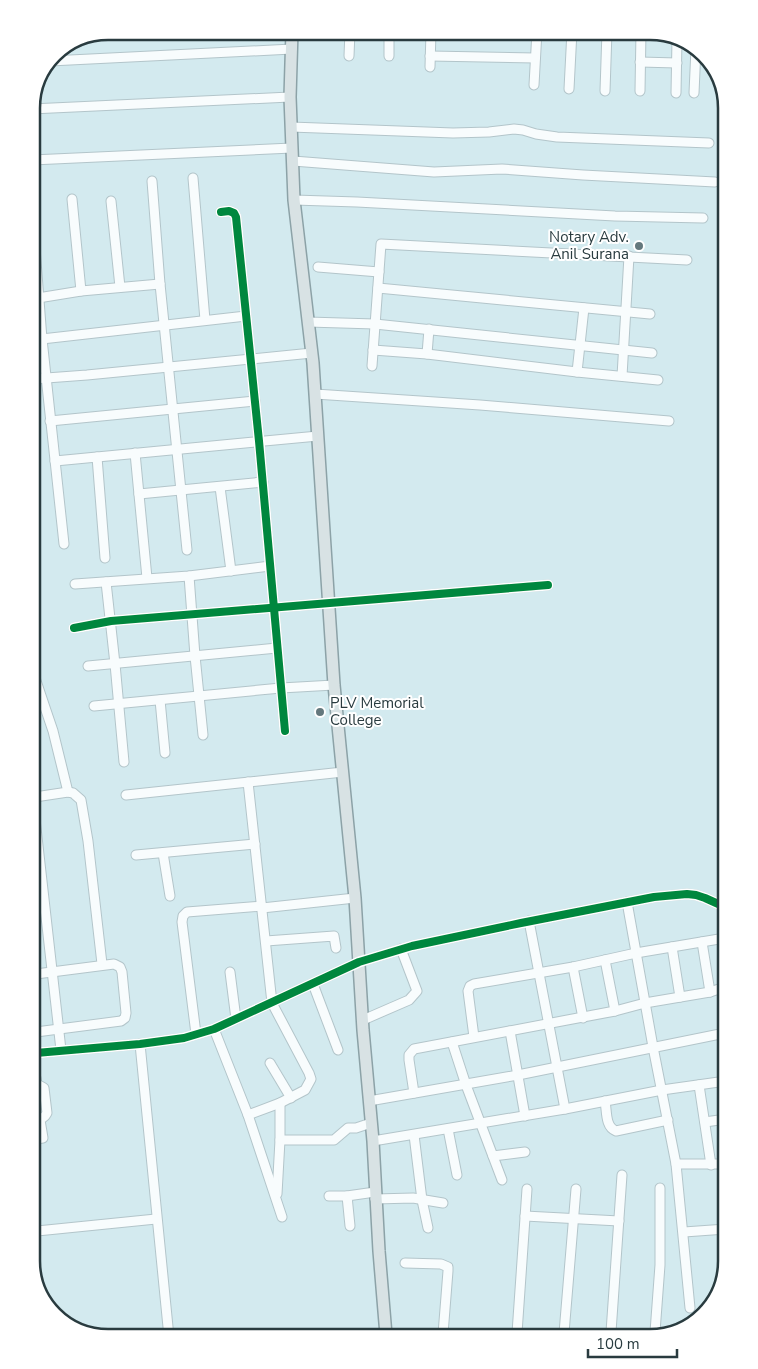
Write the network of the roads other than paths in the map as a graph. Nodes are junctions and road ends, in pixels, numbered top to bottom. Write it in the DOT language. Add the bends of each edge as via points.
graph roads {
  1 [pos="292,40"];
  2 [pos="350,40"];
  3 [pos="389,40"];
  4 [pos="431,40"];
  5 [pos="536,40"];
  6 [pos="572,40"];
  7 [pos="607,40"];
  8 [pos="641,40"];
  9 [pos="677,46"];
  10 [pos="292,49"];
  11 [pos="349,56"];
  12 [pos="389,56"];
  13 [pos="430,56"];
  14 [pos="535,58"];
  15 [pos="696,58"];
  16 [pos="60,61"];
  17 [pos="640,62"];
  18 [pos="677,62"];
  19 [pos="430,67"];
  20 [pos="534,85"];
  21 [pos="569,89"];
  22 [pos="605,91"];
  23 [pos="640,91"];
  24 [pos="694,92"];
  25 [pos="676,93"];
  26 [pos="290,96"];
  27 [pos="40,109"];
  28 [pos="291,127"];
  29 [pos="709,143"];
  30 [pos="292,148"];
  31 [pos="40,160"];
  32 [pos="293,161"];
  33 [pos="193,178"];
  34 [pos="152,181"];
  35 [pos="715,182"];
  36 [pos="72,199"];
  37 [pos="294,200"];
  38 [pos="111,201"];
  39 [pos="221,212"];
  40 [pos="703,218"];
  41 [pos="629,256"];
  42 [pos="687,260"];
  43 [pos="318,267"];
  44 [pos="379,272"];
  45 [pos="160,284"];
  46 [pos="120,288"];
  47 [pos="378,288"];
  48 [pos="82,291"];
  49 [pos="40,298"];
  50 [pos="584,308"];
  51 [pos="626,311"];
  52 [pos="650,314"];
  53 [pos="246,316"];
  54 [pos="205,320"];
  55 [pos="308,322"];
  56 [pos="375,324"];
  57 [pos="164,325"];
  58 [pos="429,329"];
  59 [pos="40,339"];
  60 [pos="580,346"];
  61 [pos="373,350"];
  62 [pos="624,350"];
  63 [pos="40,352"];
  64 [pos="312,352"];
  65 [pos="652,353"];
  66 [pos="427,354"];
  67 [pos="250,359"];
  68 [pos="372,366"];
  69 [pos="168,367"];
  70 [pos="577,372"];
  71 [pos="622,376"];
  72 [pos="46,378"];
  73 [pos="40,379"];
  74 [pos="658,380"];
  75 [pos="315,394"];
  76 [pos="255,400"];
  77 [pos="172,409"];
  78 [pos="50,421"];
  79 [pos="669,421"];
  80 [pos="318,436"];
  81 [pos="259,441"];
  82 [pos="176,449"];
  83 [pos="135,453"];
  84 [pos="97,457"];
  85 [pos="55,461"];
  86 [pos="263,482"];
  87 [pos="220,486"];
  88 [pos="180,491"];
  89 [pos="139,494"];
  90 [pos="64,544"];
  91 [pos="187,550"];
  92 [pos="105,558"];
  93 [pos="270,566"];
  94 [pos="231,571"];
  95 [pos="189,576"];
  96 [pos="147,578"];
  97 [pos="106,582"];
  98 [pos="75,584"];
  99 [pos="548,585"];
  100 [pos="329,602"];
  101 [pos="274,608"];
  102 [pos="193,615"];
  103 [pos="111,622"];
  104 [pos="74,628"];
  105 [pos="277,648"];
  106 [pos="195,656"];
  107 [pos="115,664"];
  108 [pos="88,666"];
  109 [pos="334,685"];
  110 [pos="281,688"];
  111 [pos="40,694"];
  112 [pos="199,696"];
  113 [pos="160,700"];
  114 [pos="118,703"];
  115 [pos="94,706"];
  116 [pos="285,731"];
  117 [pos="203,735"];
  118 [pos="165,753"];
  119 [pos="124,762"];
  120 [pos="343,772"];
  121 [pos="248,782"];
  122 [pos="68,792"];
  123 [pos="126,795"];
  124 [pos="40,796"];
  125 [pos="255,844"];
  126 [pos="163,853"];
  127 [pos="136,855"];
  128 [pos="40,864"];
  129 [pos="170,896"];
  130 [pos="355,898"];
  131 [pos="628,902"];
  132 [pos="718,904"];
  133 [pos="262,907"];
  134 [pos="529,921"];
  135 [pos="718,939"];
  136 [pos="266,941"];
  137 [pos="702,942"];
  138 [pos="672,947"];
  139 [pos="336,948"];
  140 [pos="401,949"];
  141 [pos="636,953"];
  142 [pos="605,960"];
  143 [pos="359,962"];
  144 [pos="102,964"];
  145 [pos="573,967"];
  146 [pos="52,972"];
  147 [pos="230,972"];
  148 [pos="539,972"];
  149 [pos="40,974"];
  150 [pos="314,984"];
  151 [pos="718,989"];
  152 [pos="710,992"];
  153 [pos="680,997"];
  154 [pos="272,1003"];
  155 [pos="645,1004"];
  156 [pos="615,1012"];
  157 [pos="583,1018"];
  158 [pos="236,1019"];
  159 [pos="362,1020"];
  160 [pos="548,1024"];
  161 [pos="214,1029"];
  162 [pos="59,1030"];
  163 [pos="40,1032"];
  164 [pos="510,1032"];
  165 [pos="196,1034"];
  166 [pos="718,1035"];
  167 [pos="474,1037"];
  168 [pos="452,1042"];
  169 [pos="140,1044"];
  170 [pos="653,1047"];
  171 [pos="61,1050"];
  172 [pos="338,1050"];
  173 [pos="40,1053"];
  174 [pos="270,1063"];
  175 [pos="557,1067"];
  176 [pos="518,1075"];
  177 [pos="718,1082"];
  178 [pos="466,1085"];
  179 [pos="699,1085"];
  180 [pos="40,1086"];
  181 [pos="662,1090"];
  182 [pos="414,1093"];
  183 [pos="291,1098"];
  184 [pos="369,1101"];
  185 [pos="605,1101"];
  186 [pos="280,1103"];
  187 [pos="565,1109"];
  188 [pos="248,1115"];
  189 [pos="525,1116"];
  190 [pos="40,1118"];
  191 [pos="668,1120"];
  192 [pos="718,1120"];
  193 [pos="705,1122"];
  194 [pos="371,1123"];
  195 [pos="481,1123"];
  196 [pos="40,1127"];
  197 [pos="448,1129"];
  198 [pos="414,1135"];
  199 [pos="40,1138"];
  200 [pos="280,1140"];
  201 [pos="373,1141"];
  202 [pos="525,1152"];
  203 [pos="493,1156"];
  204 [pos="676,1164"];
  205 [pos="711,1165"];
  206 [pos="718,1165"];
  207 [pos="457,1175"];
  208 [pos="622,1175"];
  209 [pos="502,1180"];
  210 [pos="660,1188"];
  211 [pos="527,1189"];
  212 [pos="576,1189"];
  213 [pos="375,1195"];
  214 [pos="329,1196"];
  215 [pos="347,1196"];
  216 [pos="276,1199"];
  217 [pos="422,1200"];
  218 [pos="443,1203"];
  219 [pos="526,1216"];
  220 [pos="282,1217"];
  221 [pos="573,1218"];
  222 [pos="156,1219"];
  223 [pos="619,1221"];
  224 [pos="350,1226"];
  225 [pos="428,1228"];
  226 [pos="718,1230"];
  227 [pos="40,1231"];
  228 [pos="684,1232"];
  229 [pos="405,1264"];
  230 [pos="690,1308"];
  231 [pos="168,1329"];
  232 [pos="386,1329"];
  233 [pos="443,1329"];
  234 [pos="517,1329"];
  235 [pos="564,1329"];
  236 [pos="611,1329"];
  237 [pos="655,1329"];
  1 -- 10 [label="main road"];
  2 -- 11 [label="street"];
  3 -- 12 [label="street"];
  4 -- 13 [label="street"];
  5 -- 14 [label="street"];
  6 -- 21 [label="street"];
  7 -- 22 [label="street"];
  8 -- 17 [label="street"];
  9 -- 18 [label="street"];
  10 -- 16 [label="street"];
  10 -- 26 [label="main road"];
  13 -- 14 [label="street"];
  13 -- 19 [label="street"];
  14 -- 20 [label="street"];
  15 -- 24 [label="street"];
  17 -- 18 [label="street"];
  17 -- 23 [label="street"];
  18 -- 25 [label="street"];
  26 -- 27 [label="street"];
  26 -- 28 [label="main road"];
  28 -- 29 [label="street" via="454,134 514,129 557,137"];
  28 -- 30 [label="main road"];
  30 -- 31 [label="street"];
  30 -- 32 [label="main road"];
  32 -- 35 [label="street" via="434,172 502,169"];
  32 -- 37 [label="main road"];
  33 -- 54 [label="street"];
  34 -- 45 [label="street"];
  36 -- 48 [label="street"];
  37 -- 40 [label="street"];
  37 -- 55 [label="main road"];
  38 -- 46 [label="street"];
  39 -- 53 [label="street" via="232,212 236,217"];
  41 -- 42 [label="street"];
  41 -- 44 [label="street" via="382,244"];
  41 -- 51 [label="street"];
  43 -- 44 [label="street"];
  44 -- 47 [label="street"];
  45 -- 46 [label="street"];
  45 -- 57 [label="street"];
  46 -- 48 [label="street"];
  47 -- 50 [label="street"];
  47 -- 56 [label="street"];
  48 -- 49 [label="street"];
  50 -- 51 [label="street"];
  50 -- 60 [label="street"];
  51 -- 52 [label="street"];
  51 -- 62 [label="street"];
  53 -- 54 [label="street"];
  53 -- 67 [label="street"];
  54 -- 57 [label="street"];
  55 -- 56 [label="street"];
  55 -- 64 [label="main road"];
  56 -- 58 [label="street"];
  56 -- 61 [label="street"];
  57 -- 59 [label="street"];
  57 -- 69 [label="street"];
  58 -- 60 [label="street"];
  58 -- 66 [label="street"];
  60 -- 62 [label="street"];
  60 -- 70 [label="street"];
  61 -- 66 [label="street"];
  61 -- 68 [label="street"];
  62 -- 65 [label="street"];
  62 -- 71 [label="street"];
  63 -- 72 [label="street"];
  64 -- 67 [label="street"];
  64 -- 75 [label="main road"];
  66 -- 70 [label="street"];
  67 -- 69 [label="street"];
  67 -- 76 [label="street"];
  69 -- 72 [label="street"];
  69 -- 77 [label="street"];
  70 -- 71 [label="street"];
  71 -- 74 [label="street"];
  72 -- 73 [label="street"];
  72 -- 78 [label="street"];
  75 -- 79 [label="street"];
  75 -- 80 [label="main road"];
  76 -- 77 [label="street"];
  76 -- 81 [label="street"];
  77 -- 78 [label="street"];
  77 -- 82 [label="street"];
  78 -- 85 [label="street"];
  80 -- 81 [label="street"];
  80 -- 100 [label="main road"];
  81 -- 82 [label="street"];
  81 -- 86 [label="street"];
  82 -- 83 [label="street"];
  82 -- 88 [label="street"];
  83 -- 84 [label="street"];
  83 -- 89 [label="street"];
  84 -- 85 [label="street"];
  84 -- 92 [label="street"];
  85 -- 90 [label="street"];
  86 -- 87 [label="street"];
  86 -- 93 [label="street"];
  87 -- 88 [label="street"];
  87 -- 94 [label="street"];
  88 -- 89 [label="street"];
  88 -- 91 [label="street"];
  89 -- 96 [label="street"];
  93 -- 94 [label="street"];
  93 -- 101 [label="street"];
  94 -- 95 [label="street"];
  95 -- 96 [label="street"];
  95 -- 102 [label="street"];
  96 -- 97 [label="street"];
  97 -- 98 [label="street"];
  97 -- 103 [label="street"];
  99 -- 100 [label="street"];
  100 -- 101 [label="street"];
  100 -- 109 [label="main road"];
  101 -- 102 [label="street"];
  101 -- 105 [label="street"];
  102 -- 103 [label="street"];
  102 -- 106 [label="street"];
  103 -- 104 [label="street"];
  103 -- 107 [label="street"];
  105 -- 106 [label="street"];
  105 -- 110 [label="street"];
  106 -- 107 [label="street"];
  106 -- 112 [label="street"];
  107 -- 108 [label="street"];
  107 -- 114 [label="street"];
  109 -- 110 [label="street"];
  109 -- 120 [label="main road"];
  110 -- 112 [label="street"];
  110 -- 116 [label="street"];
  111 -- 122 [label="street" via="56,740"];
  112 -- 113 [label="street"];
  112 -- 117 [label="street"];
  113 -- 114 [label="street"];
  113 -- 118 [label="street"];
  114 -- 115 [label="street"];
  114 -- 119 [label="street"];
  120 -- 121 [label="street"];
  120 -- 130 [label="main road"];
  121 -- 123 [label="street"];
  121 -- 125 [label="street"];
  122 -- 124 [label="street"];
  122 -- 144 [label="street" via="78,796 83,807"];
  125 -- 126 [label="street"];
  125 -- 133 [label="street"];
  126 -- 127 [label="street"];
  126 -- 129 [label="street"];
  128 -- 146 [label="street"];
  130 -- 133 [label="street"];
  130 -- 143 [label="main road"];
  131 -- 132 [label="street" via="687,894"];
  131 -- 134 [label="street"];
  131 -- 141 [label="street"];
  133 -- 136 [label="street"];
  133 -- 165 [label="street" via="187,912 183,916"];
  134 -- 140 [label="street"];
  134 -- 148 [label="street"];
  135 -- 137 [label="street"];
  136 -- 139 [label="street" via="334,936"];
  136 -- 154 [label="street"];
  137 -- 138 [label="street"];
  137 -- 152 [label="street"];
  138 -- 141 [label="street"];
  138 -- 153 [label="street"];
  140 -- 143 [label="street"];
  140 -- 159 [label="street" via="416,991 409,1000"];
  141 -- 142 [label="street"];
  141 -- 155 [label="street"];
  142 -- 145 [label="street"];
  142 -- 156 [label="street"];
  143 -- 150 [label="street"];
  143 -- 159 [label="main road"];
  144 -- 146 [label="street"];
  144 -- 162 [label="street" via="120,967 124,1018"];
  145 -- 148 [label="street"];
  145 -- 157 [label="street"];
  146 -- 149 [label="street"];
  146 -- 162 [label="street"];
  147 -- 158 [label="street"];
  148 -- 160 [label="street"];
  148 -- 167 [label="street" via="470,986 468,997"];
  150 -- 154 [label="street"];
  150 -- 172 [label="street"];
  151 -- 152 [label="street"];
  152 -- 153 [label="street"];
  153 -- 155 [label="street"];
  154 -- 158 [label="street"];
  154 -- 183 [label="street" via="311,1080 307,1088"];
  155 -- 156 [label="street"];
  155 -- 170 [label="street"];
  156 -- 157 [label="street"];
  157 -- 160 [label="street"];
  158 -- 161 [label="street"];
  159 -- 184 [label="main road"];
  160 -- 164 [label="street"];
  160 -- 175 [label="street"];
  161 -- 165 [label="street"];
  161 -- 188 [label="street"];
  162 -- 163 [label="street"];
  162 -- 171 [label="street"];
  164 -- 167 [label="street"];
  164 -- 176 [label="street"];
  165 -- 169 [label="street"];
  166 -- 170 [label="street"];
  167 -- 168 [label="street"];
  168 -- 178 [label="street"];
  168 -- 182 [label="street" via="411,1051 409,1060"];
  169 -- 171 [label="street"];
  169 -- 222 [label="street"];
  170 -- 175 [label="street"];
  170 -- 181 [label="street"];
  171 -- 173 [label="street"];
  174 -- 183 [label="street"];
  175 -- 176 [label="street"];
  175 -- 187 [label="street"];
  176 -- 178 [label="street"];
  176 -- 189 [label="street"];
  177 -- 179 [label="street"];
  178 -- 182 [label="street"];
  178 -- 195 [label="street"];
  179 -- 181 [label="street"];
  179 -- 193 [label="street"];
  180 -- 190 [label="street" via="44,1088 46,1097 45,1116"];
  181 -- 185 [label="street"];
  181 -- 191 [label="street"];
  182 -- 184 [label="street"];
  183 -- 186 [label="street"];
  184 -- 194 [label="main road"];
  185 -- 187 [label="street"];
  185 -- 191 [label="street" via="612,1130"];
  186 -- 188 [label="street"];
  186 -- 200 [label="street"];
  187 -- 189 [label="street"];
  188 -- 216 [label="street"];
  189 -- 195 [label="street"];
  191 -- 204 [label="street"];
  192 -- 193 [label="street"];
  193 -- 205 [label="street"];
  194 -- 200 [label="street" via="348,1128 334,1140"];
  194 -- 201 [label="main road"];
  195 -- 197 [label="street"];
  195 -- 203 [label="street"];
  196 -- 199 [label="street" via="43,1138"];
  197 -- 198 [label="street"];
  197 -- 207 [label="street"];
  198 -- 201 [label="street"];
  198 -- 217 [label="street"];
  200 -- 216 [label="street"];
  201 -- 213 [label="main road"];
  202 -- 203 [label="street"];
  203 -- 209 [label="street"];
  204 -- 205 [label="street"];
  204 -- 228 [label="street"];
  205 -- 206 [label="street"];
  208 -- 223 [label="street"];
  210 -- 237 [label="street" via="660,1273"];
  211 -- 219 [label="street"];
  212 -- 221 [label="street"];
  213 -- 215 [label="street"];
  213 -- 217 [label="street"];
  213 -- 232 [label="main road"];
  214 -- 215 [label="street"];
  215 -- 224 [label="street"];
  216 -- 220 [label="street"];
  217 -- 218 [label="street"];
  217 -- 225 [label="street"];
  219 -- 221 [label="street"];
  219 -- 234 [label="street"];
  221 -- 223 [label="street"];
  221 -- 235 [label="street"];
  222 -- 227 [label="street"];
  222 -- 231 [label="street"];
  223 -- 236 [label="street"];
  226 -- 228 [label="street"];
  228 -- 230 [label="street"];
  229 -- 233 [label="street" via="441,1264 448,1267"];
}
